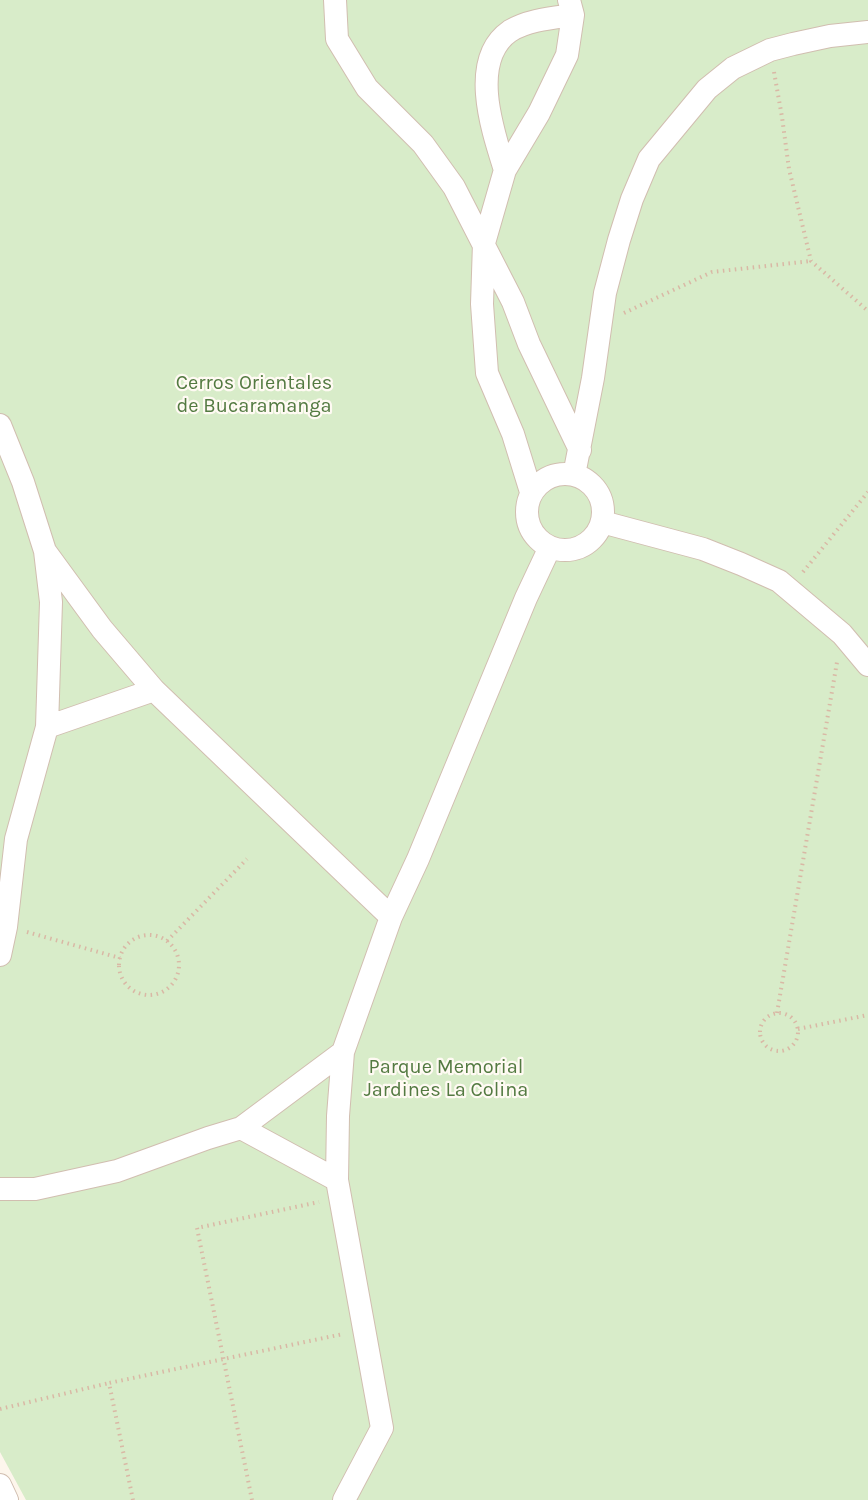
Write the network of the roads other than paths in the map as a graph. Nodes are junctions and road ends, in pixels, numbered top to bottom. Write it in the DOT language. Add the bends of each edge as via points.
graph roads {
  1 [pos="335,0"];
  2 [pos="571,7"];
  3 [pos="868,32"];
  4 [pos="505,170"];
  5 [pos="484,243"];
  6 [pos="0,425"];
  7 [pos="580,450"];
  8 [pos="574,475"];
  9 [pos="531,492"];
  10 [pos="602,522"];
  11 [pos="550,547"];
  12 [pos="45,551"];
  13 [pos="868,666"];
  14 [pos="154,690"];
  15 [pos="46,727"];
  16 [pos="392,917"];
  17 [pos="0,955"];
  18 [pos="343,1052"];
  19 [pos="241,1128"];
  20 [pos="0,1189"];
  21 [pos="339,1189"];
  22 [pos="0,1485"];
  23 [pos="8,1500"];
  24 [pos="344,1500"];
  1 -- 5 [label="street" via="337,39 352,65 367,88 434,158"];
  2 -- 4 [label="street" via="567,55"];
  2 -- 4 [label="street" via="511,31 496,44 489,65 486,98"];
  3 -- 7 [label="street" via="770,50 733,68 707,89 649,159 619,240 600,325"];
  4 -- 5 [label="street"];
  5 -- 7 [label="street"];
  5 -- 9 [label="street" via="482,304 487,373 513,434"];
  6 -- 12 [label="street"];
  7 -- 8 [label="street"];
  8 -- 9 [label="street" via="550,476"];
  8 -- 10 [label="street" via="594,487 601,498"];
  9 -- 11 [label="street" via="526,510 530,528"];
  10 -- 11 [label="street" via="581,546 560,550"];
  10 -- 13 [label="street" via="703,549 779,581 842,633"];
  11 -- 16 [label="street"];
  12 -- 14 [label="street" via="102,629"];
  12 -- 15 [label="street" via="51,602"];
  14 -- 15 [label="street"];
  14 -- 16 [label="street"];
  15 -- 17 [label="street" via="16,838"];
  16 -- 18 [label="street"];
  18 -- 19 [label="street"];
  18 -- 21 [label="street" via="338,1116"];
  19 -- 20 [label="street" via="117,1171 35,1189"];
  19 -- 21 [label="street"];
  21 -- 24 [label="street" via="382,1428"];
  22 -- 23 [label="street"];
}
